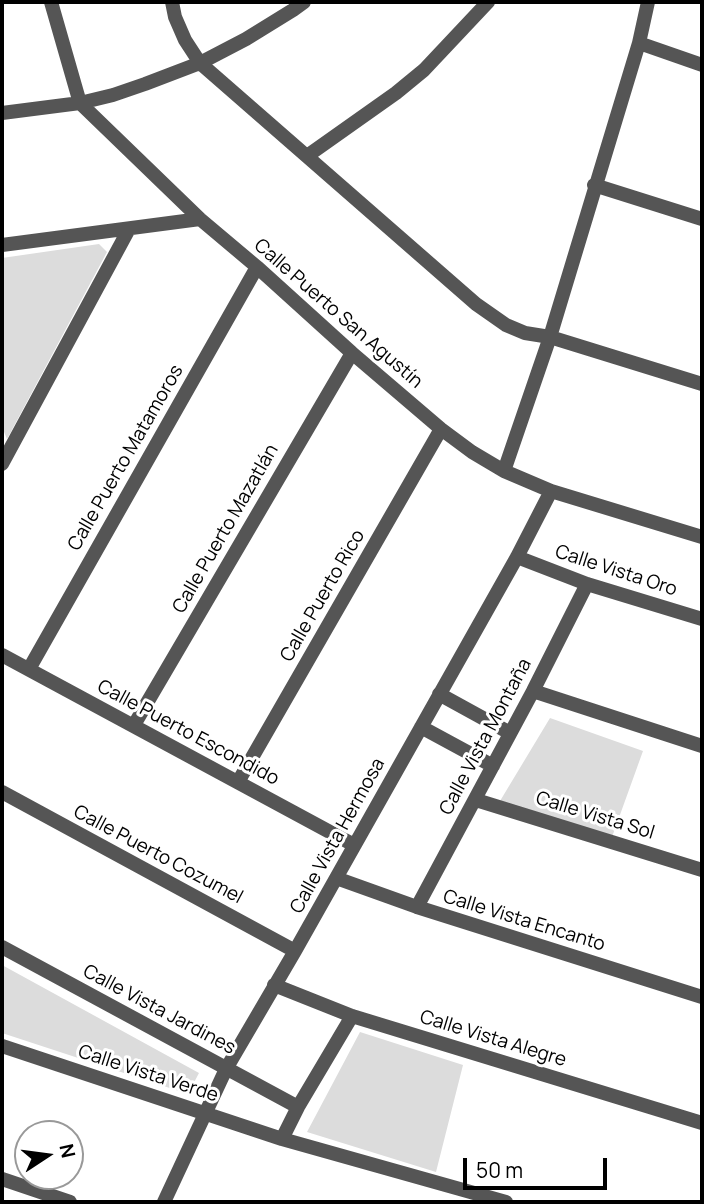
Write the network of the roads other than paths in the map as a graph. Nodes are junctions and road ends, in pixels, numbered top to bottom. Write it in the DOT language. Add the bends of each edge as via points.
graph roads {
  1 [pos="51,2"];
  2 [pos="172,2"];
  3 [pos="488,2"];
  4 [pos="648,2"];
  5 [pos="296,5"];
  6 [pos="639,43"];
  7 [pos="200,62"];
  8 [pos="702,65"];
  9 [pos="80,103"];
  10 [pos="2,113"];
  11 [pos="307,156"];
  12 [pos="594,185"];
  13 [pos="200,219"];
  14 [pos="702,219"];
  15 [pos="129,229"];
  16 [pos="2,245"];
  17 [pos="257,267"];
  18 [pos="550,337"];
  19 [pos="352,353"];
  20 [pos="702,384"];
  21 [pos="441,429"];
  22 [pos="2,464"];
  23 [pos="504,471"];
  24 [pos="551,491"];
  25 [pos="702,537"];
  26 [pos="517,557"];
  27 [pos="587,584"];
  28 [pos="702,619"];
  29 [pos="2,655"];
  30 [pos="29,669"];
  31 [pos="533,691"];
  32 [pos="439,694"];
  33 [pos="134,725"];
  34 [pos="421,727"];
  35 [pos="510,733"];
  36 [pos="702,746"];
  37 [pos="493,766"];
  38 [pos="238,782"];
  39 [pos="2,792"];
  40 [pos="476,800"];
  41 [pos="354,845"];
  42 [pos="702,870"];
  43 [pos="336,878"];
  44 [pos="417,907"];
  45 [pos="2,947"];
  46 [pos="295,951"];
  47 [pos="274,985"];
  48 [pos="702,997"];
  49 [pos="352,1016"];
  50 [pos="2,1046"];
  51 [pos="226,1069"];
  52 [pos="298,1107"];
  53 [pos="205,1113"];
  54 [pos="702,1123"];
  55 [pos="282,1139"];
  56 [pos="2,1179"];
  57 [pos="70,1202"];
  58 [pos="164,1202"];
  59 [pos="506,1202"];
  1 -- 9 [label="street, Calle Puerto San Agustín"];
  2 -- 7 [label="street" via="184,40"];
  3 -- 11 [label="street" via="396,93"];
  4 -- 6 [label="street"];
  5 -- 7 [label="street" via="246,39"];
  6 -- 8 [label="street"];
  6 -- 12 [label="street"];
  7 -- 9 [label="street"];
  7 -- 11 [label="street"];
  9 -- 10 [label="street"];
  9 -- 13 [label="street, Calle Puerto San Agustín"];
  11 -- 18 [label="street" via="476,304 506,325"];
  12 -- 14 [label="street"];
  12 -- 18 [label="street"];
  13 -- 15 [label="street"];
  13 -- 17 [label="street, Calle Puerto San Agustín"];
  15 -- 16 [label="street"];
  15 -- 22 [label="street"];
  17 -- 19 [label="street, Calle Puerto San Agustín"];
  17 -- 30 [label="street, Calle Puerto Matamoros"];
  18 -- 20 [label="street"];
  18 -- 23 [label="street"];
  19 -- 21 [label="street, Calle Puerto San Agustín"];
  19 -- 33 [label="street, Calle Puerto Mazatlán"];
  21 -- 23 [label="street, Calle Puerto San Agustín"];
  21 -- 38 [label="street, Calle Puerto Rico"];
  23 -- 24 [label="street, Calle Puerto San Agustín"];
  24 -- 25 [label="street, Calle Puerto San Agustín"];
  24 -- 26 [label="street, Calle Vista Hermosa"];
  26 -- 27 [label="street, Calle Vista Oro"];
  26 -- 32 [label="street, Calle Vista Hermosa"];
  27 -- 28 [label="street, Calle Vista Oro"];
  27 -- 31 [label="street, Calle Vista Montaña"];
  29 -- 30 [label="street, Calle Puerto Escondido"];
  30 -- 33 [label="street, Calle Puerto Escondido"];
  31 -- 35 [label="street, Calle Vista Montaña"];
  31 -- 36 [label="street"];
  32 -- 34 [label="street, Calle Vista Hermosa"];
  32 -- 35 [label="street"];
  33 -- 38 [label="street, Calle Puerto Escondido"];
  34 -- 37 [label="street"];
  34 -- 41 [label="street, Calle Vista Hermosa"];
  35 -- 37 [label="street, Calle Vista Montaña"];
  37 -- 40 [label="street, Calle Vista Montaña"];
  38 -- 41 [label="street, Calle Puerto Escondido"];
  39 -- 46 [label="street, Calle Puerto Cozumel"];
  40 -- 42 [label="street, Calle Vista Sol"];
  40 -- 44 [label="street, Calle Vista Montaña"];
  41 -- 43 [label="street, Calle Vista Hermosa"];
  43 -- 44 [label="street, Calle Vista Encanto"];
  43 -- 46 [label="street, Calle Vista Hermosa"];
  44 -- 48 [label="street, Calle Vista Encanto"];
  45 -- 51 [label="street, Calle Vista Jardines"];
  46 -- 47 [label="street, Calle Vista Hermosa"];
  47 -- 49 [label="street, Calle Vista Alegre"];
  47 -- 51 [label="street, Calle Vista Hermosa"];
  49 -- 52 [label="street"];
  49 -- 54 [label="street, Calle Vista Alegre"];
  50 -- 53 [label="street, Calle Vista Verde"];
  51 -- 52 [label="street, Calle Vista Jardines"];
  51 -- 53 [label="street, Calle Vista Hermosa"];
  52 -- 55 [label="street"];
  53 -- 55 [label="street, Calle Vista Verde"];
  53 -- 58 [label="street, Calle Vista Hermosa"];
  55 -- 59 [label="street, Calle Vista Verde"];
  56 -- 57 [label="street"];
}
